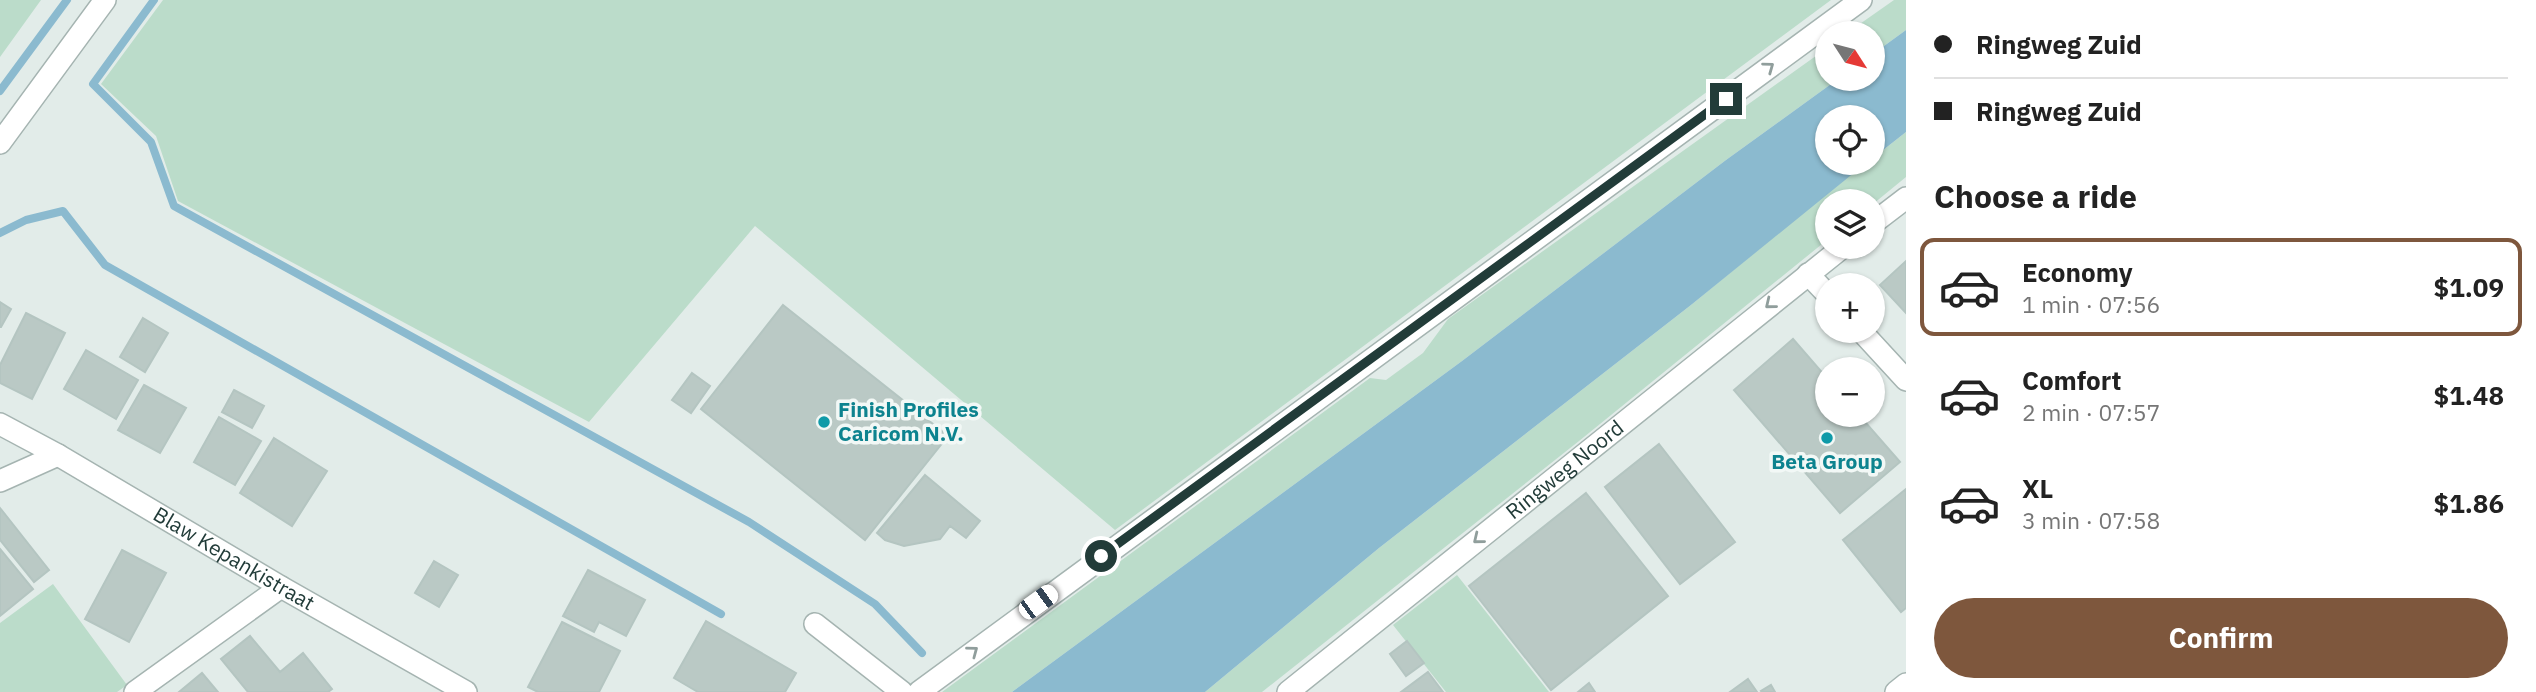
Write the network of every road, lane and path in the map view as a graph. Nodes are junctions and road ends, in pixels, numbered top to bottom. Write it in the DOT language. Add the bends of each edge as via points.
graph roads {
  1 [pos="105,0"];
  2 [pos="1861,0"];
  3 [pos="0,143"];
  4 [pos="1906,198"];
  5 [pos="1885,214"];
  6 [pos="1827,259"];
  7 [pos="1808,274"];
  8 [pos="1815,281"];
  9 [pos="1872,343"];
  10 [pos="1906,380"];
  11 [pos="0,424"];
  12 [pos="58,455"];
  13 [pos="0,481"];
  14 [pos="281,587"];
  15 [pos="814,624"];
  16 [pos="1906,684"];
  17 [pos="135,692"];
  18 [pos="466,692"];
  19 [pos="902,692"];
  20 [pos="919,692"];
  21 [pos="1288,692"];
  22 [pos="1896,692"];
  1 -- 3 [label="street"];
  20 -- 2 [label="street, one-way"];
  4 -- 5 [label="street"];
  6 -- 7 [label="street, Ringweg Noord"];
  7 -- 8 [label="street"];
  7 -- 21 [label="street, Ringweg Noord, one-way"];
  9 -- 10 [label="street"];
  11 -- 12 [label="street, Blaw Kepankistraat"];
  12 -- 13 [label="street"];
  12 -- 14 [label="street, Blaw Kepankistraat"];
  14 -- 17 [label="street"];
  14 -- 18 [label="street, Blaw Kepankistraat"];
  15 -- 19 [label="street"];
  16 -- 22 [label="street"];
}
